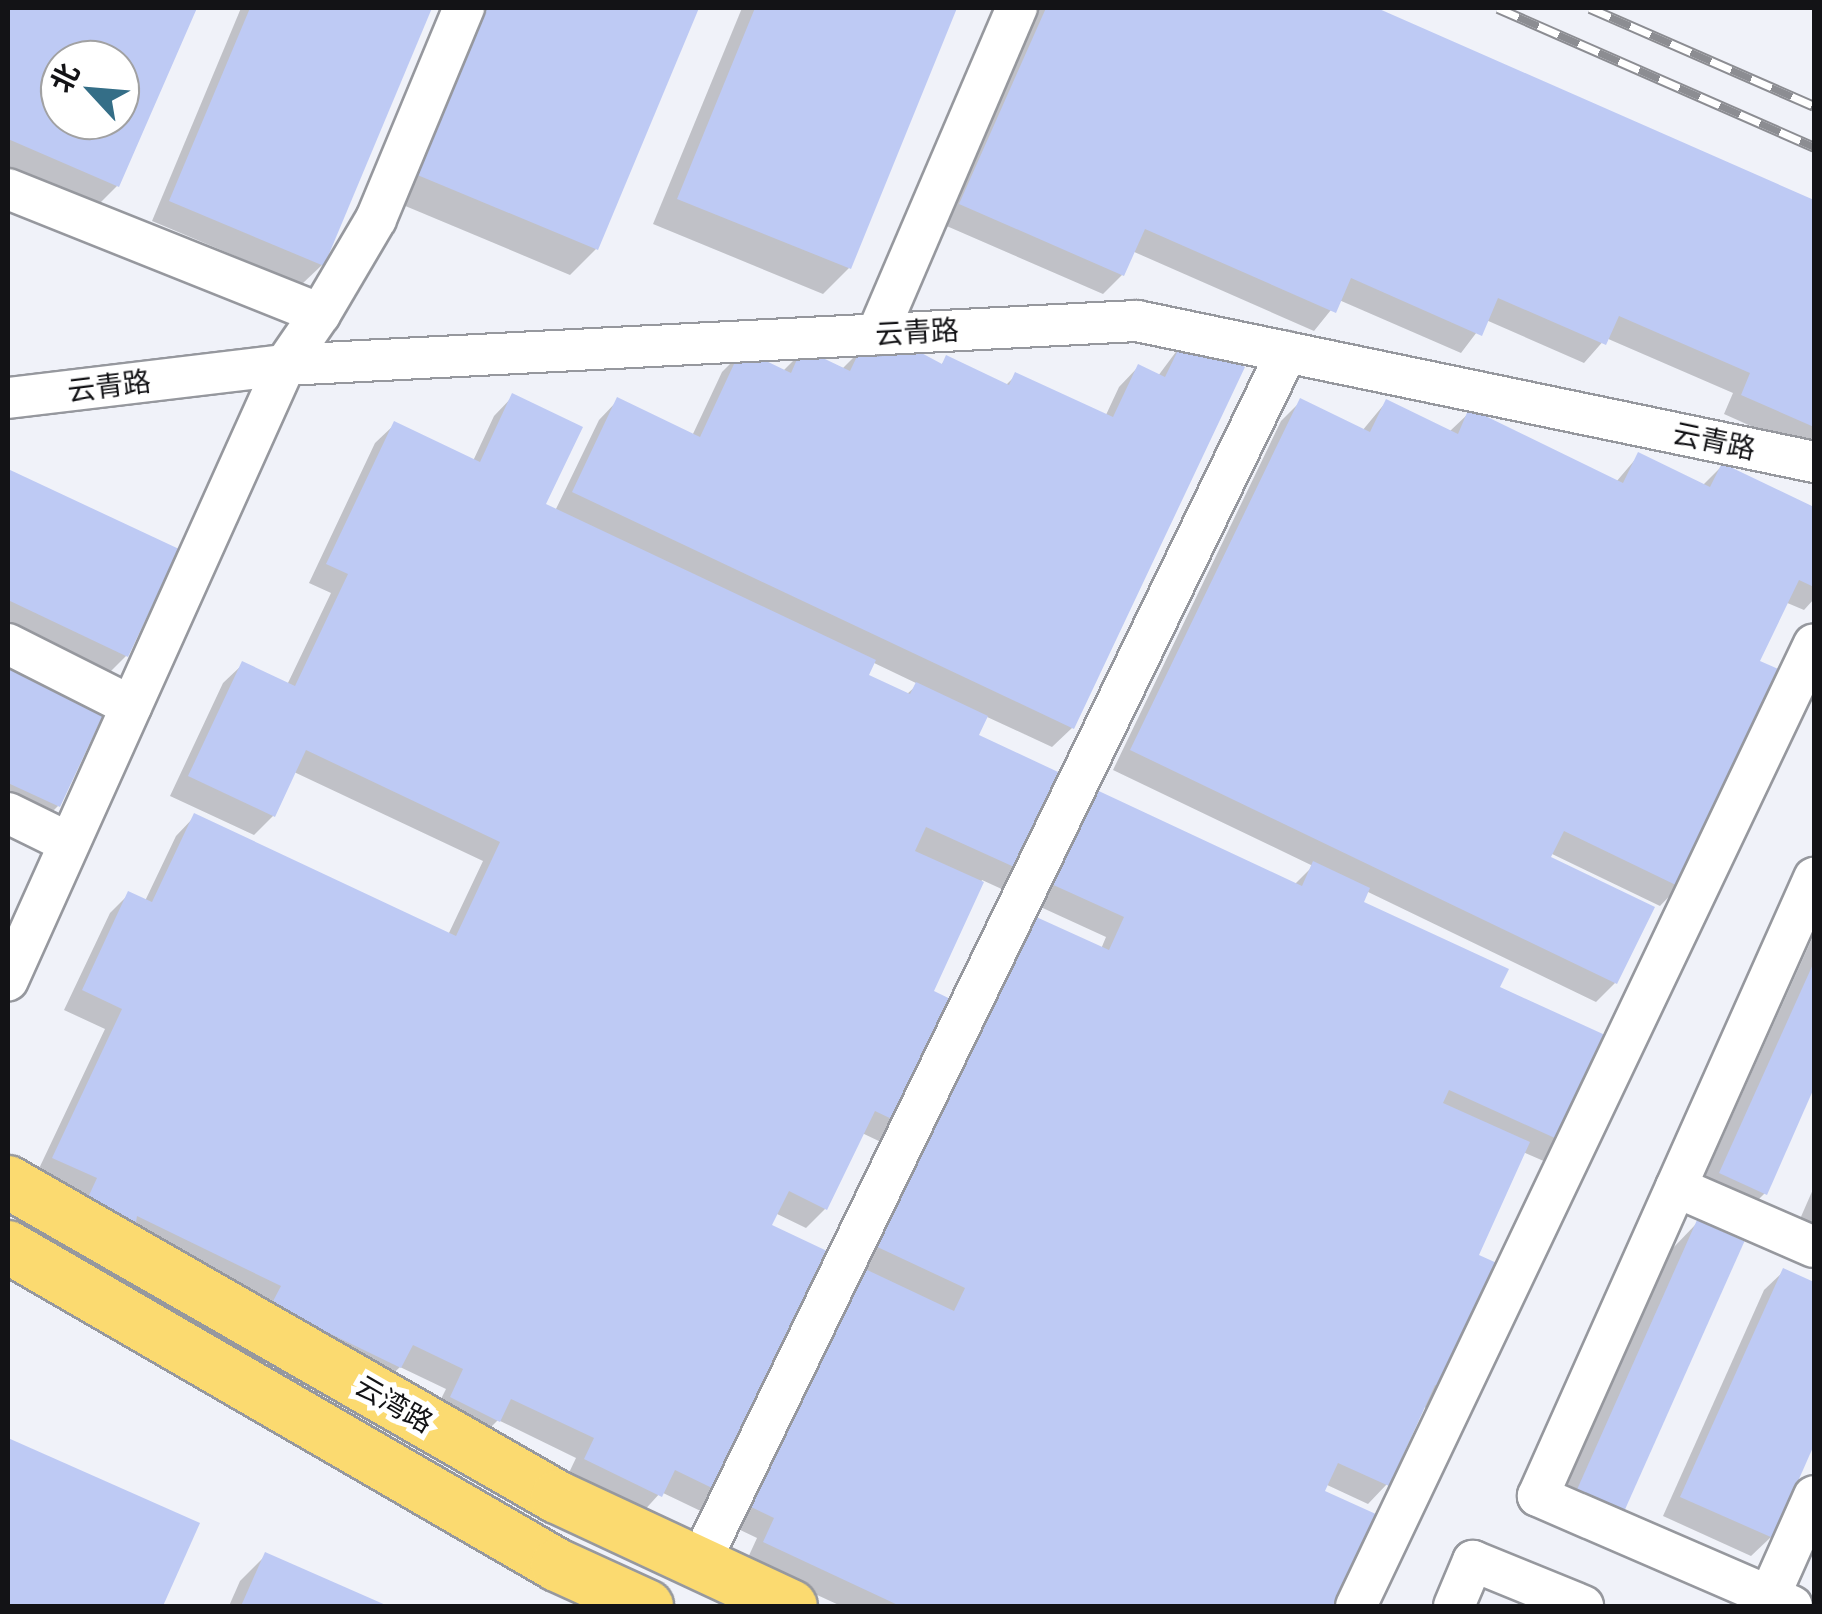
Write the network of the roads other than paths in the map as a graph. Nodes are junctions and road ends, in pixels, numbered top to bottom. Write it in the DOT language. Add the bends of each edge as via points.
graph roads {
  1 [pos="464,8"];
  2 [pos="1017,8"];
  3 [pos="9,193"];
  4 [pos="320,314"];
  5 [pos="877,334"];
  6 [pos="1287,352"];
  7 [pos="285,364"];
  8 [pos="8,398"];
  9 [pos="1814,462"];
  10 [pos="8,644"];
  11 [pos="1814,644"];
  12 [pos="131,706"];
  13 [pos="8,813"];
  14 [pos="69,843"];
  15 [pos="1814,878"];
  16 [pos="8,980"];
  17 [pos="8,1182"];
  18 [pos="1676,1187"];
  19 [pos="8,1247"];
  20 [pos="1814,1247"];
  21 [pos="1814,1496"];
  22 [pos="699,1564"];
  23 [pos="574,1591"];
  24 [pos="1775,1603"];
  25 [pos="647,1606"];
  26 [pos="791,1606"];
  27 [pos="1356,1606"];
  28 [pos="1454,1606"];
  29 [pos="1582,1606"];
  1 -- 4 [label="street" via="376,219"];
  2 -- 5 [label="street"];
  3 -- 4 [label="street"];
  4 -- 7 [label="street"];
  5 -- 6 [label="street, 云青路" via="1138,321"];
  5 -- 7 [label="street, 云青路"];
  6 -- 9 [label="street, 云青路"];
  6 -- 22 [label="street"];
  7 -- 8 [label="street, 云青路"];
  7 -- 12 [label="street"];
  10 -- 12 [label="street"];
  11 -- 27 [label="street"];
  12 -- 14 [label="street"];
  13 -- 14 [label="street"];
  14 -- 16 [label="street"];
  15 -- 18 [label="street"];
  17 -- 22 [label="main road, 云湾路" via="557,1497"];
  18 -- 20 [label="street"];
  18 -- 24 [label="street" via="1538,1496"];
  19 -- 23 [label="main road, 云湾路"];
  21 -- 24 [label="street"];
  22 -- 26 [label="main road, 云湾路"];
  23 -- 25 [label="main road, 云湾路"];
  28 -- 29 [label="street" via="1474,1561"];
}
